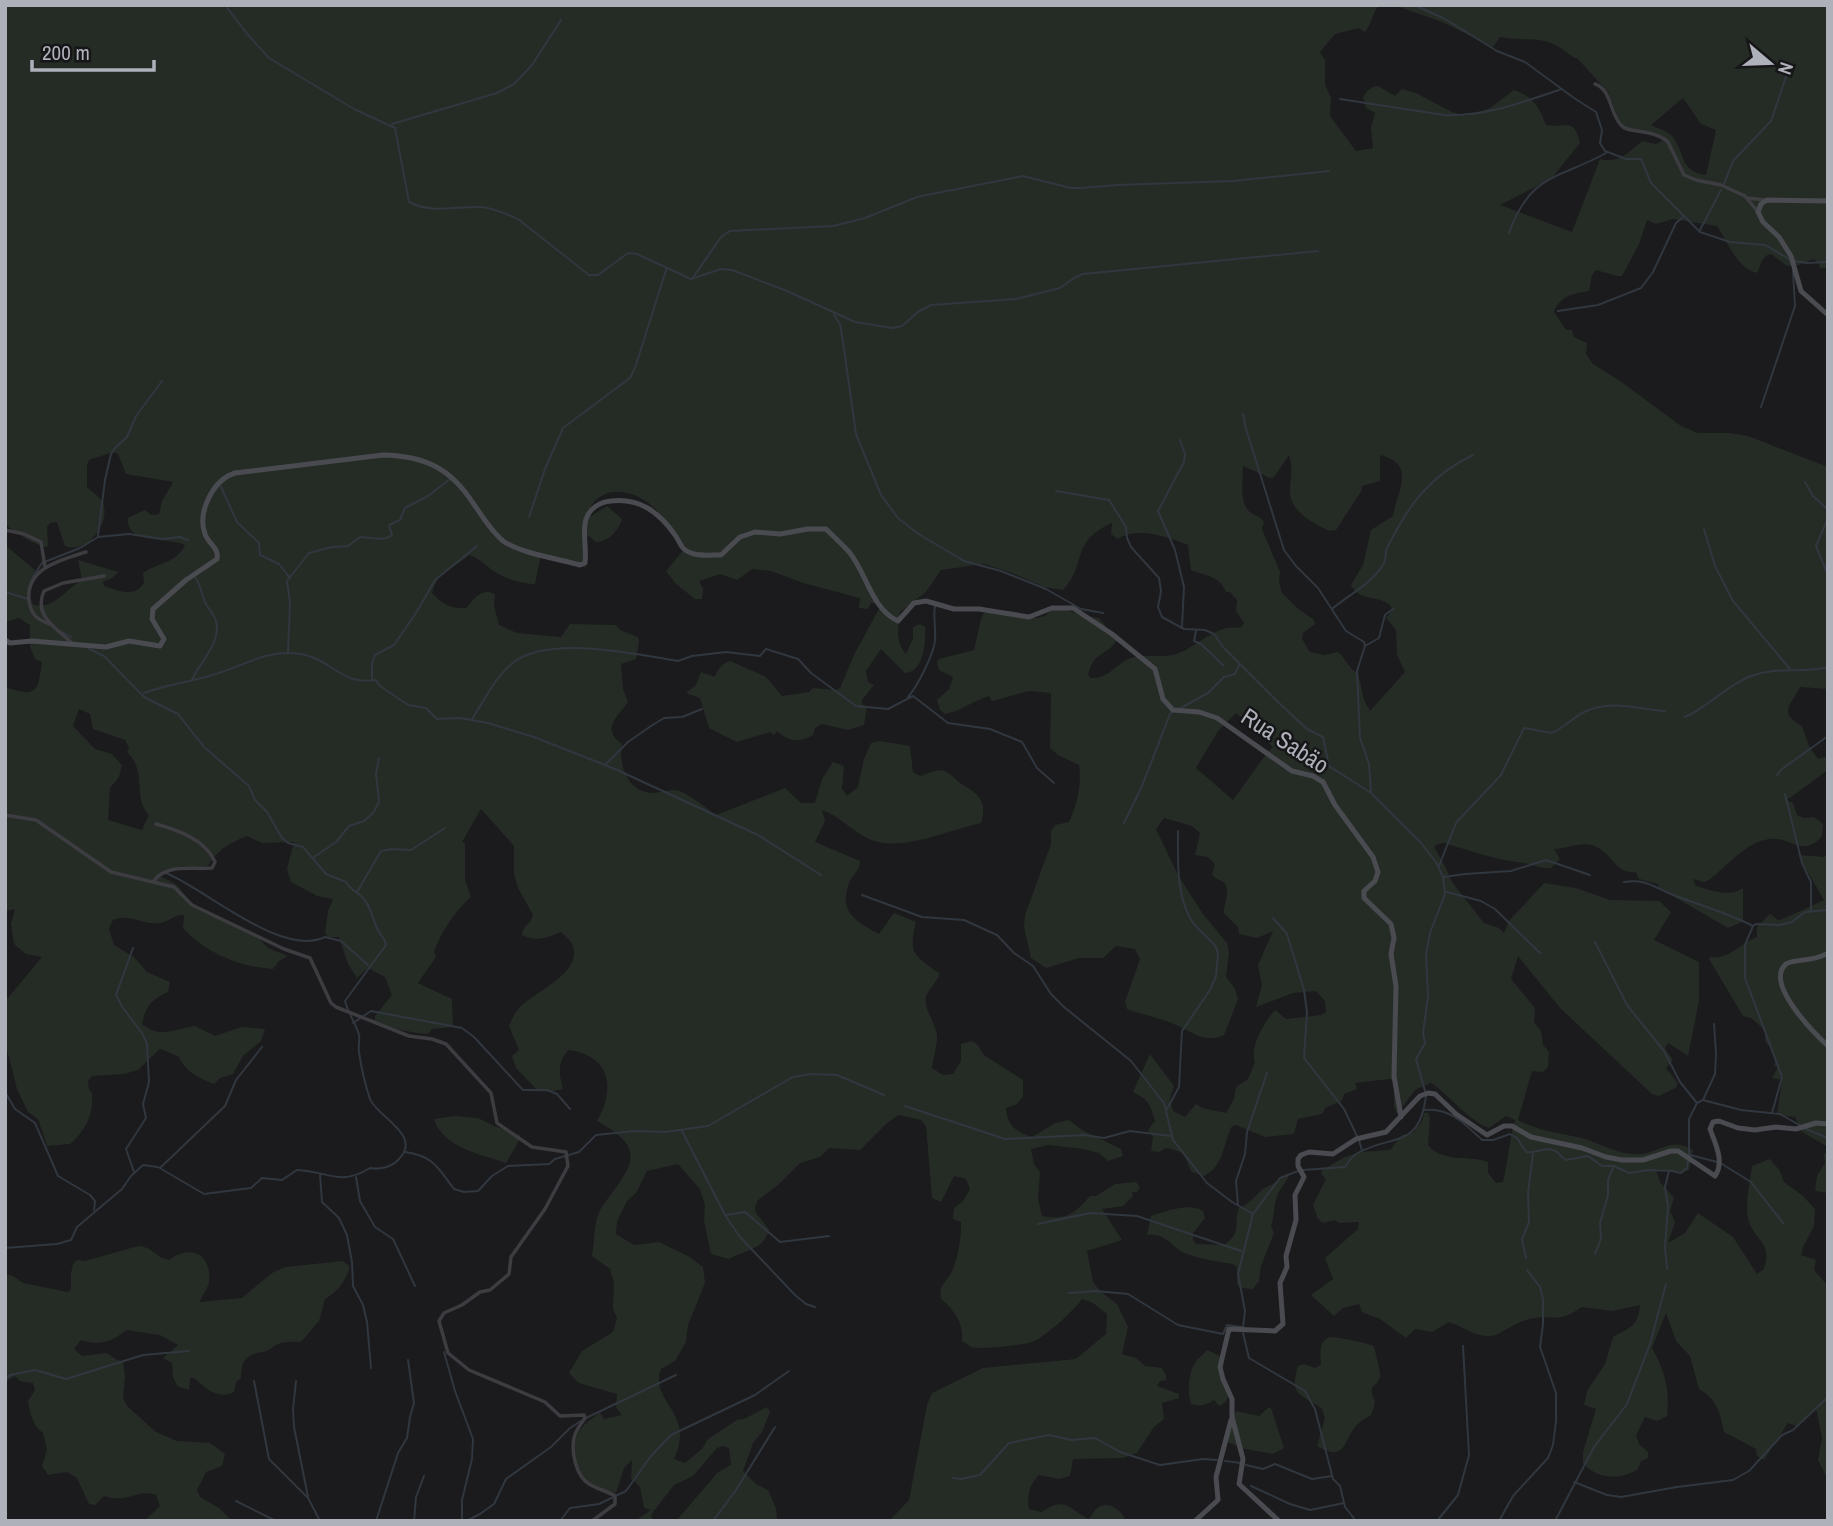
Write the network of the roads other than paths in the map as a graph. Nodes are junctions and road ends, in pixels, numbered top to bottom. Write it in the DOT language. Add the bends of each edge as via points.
graph roads {
  1 [pos="1595,84"];
  2 [pos="1748,198"];
  3 [pos="1767,200"];
  4 [pos="1828,201"];
  5 [pos="1758,212"];
  6 [pos="1828,315"];
  7 [pos="5,530"];
  8 [pos="86,552"];
  9 [pos="45,567"];
  10 [pos="104,576"];
  11 [pos="49,624"];
  12 [pos="5,640"];
  13 [pos="72,643"];
  14 [pos="5,815"];
  15 [pos="156,824"];
  16 [pos="153,881"];
  17 [pos="1828,953"];
  18 [pos="1828,1046"];
  19 [pos="1401,1117"];
  20 [pos="1828,1124"];
  21 [pos="1232,1417"];
  22 [pos="592,1521"];
  23 [pos="1195,1521"];
  24 [pos="1279,1521"];
  1 -- 2 [label="street" via="1606,91 1622,126 1649,131 1668,142 1684,174"];
  2 -- 3 [label="street"];
  2 -- 5 [label="street"];
  3 -- 4 [label="street"];
  3 -- 5 [label="street"];
  5 -- 6 [label="street" via="1791,257 1801,290"];
  7 -- 9 [label="street" via="41,542"];
  8 -- 9 [label="street"];
  9 -- 11 [label="street" via="29,595 33,614"];
  10 -- 11 [label="street" via="46,589 40,608"];
  11 -- 13 [label="street"];
  12 -- 13 [label="street"];
  13 -- 19 [label="street, Rua Sabäo" via="106,647 129,641 160,646 163,639 152,619 153,609 217,559 217,549 205,533 206,510 219,481 235,472 383,455 422,460 451,474 493,531 512,546 583,565 590,512 606,502 635,502 655,511 685,550 697,555 721,555 740,537 755,532 826,529 850,553 885,615 898,621 914,603 926,601 954,609 1029,617 1052,608 1073,608 1155,669 1163,699 1173,710 1217,718 1292,771 1323,782 1373,857 1378,873 1364,898 1391,924 1394,938 1394,1076"];
  14 -- 16 [label="street" via="36,820 111,872"];
  15 -- 16 [label="street" via="206,847 215,862 212,868 162,872"];
  16 -- 22 [label="street" via="174,887 200,909 310,958 336,1007 409,1036 446,1044 491,1093 497,1123 532,1147 566,1152 568,1166 511,1257 509,1274 490,1290 444,1312 439,1321 448,1353 469,1370 545,1402 560,1416 584,1415 574,1436 579,1472 589,1484 615,1496 615,1504"];
  17 -- 18 [label="street" via="1790,961 1781,976 1792,1006"];
  19 -- 20 [label="street" via="1420,1096 1431,1093 1487,1135 1512,1126 1531,1137 1622,1160 1678,1151 1715,1176 1720,1167 1710,1129 1713,1122 1755,1130"];
  19 -- 21 [label="street" via="1386,1132 1356,1139 1333,1154 1309,1152 1299,1157 1297,1166 1304,1177 1295,1195 1296,1220 1280,1283 1283,1324 1275,1331 1231,1327 1226,1334 1220,1367 1232,1399"];
  21 -- 23 [label="street" via="1216,1477 1218,1500"];
  21 -- 24 [label="street" via="1243,1459 1239,1484"];
}
